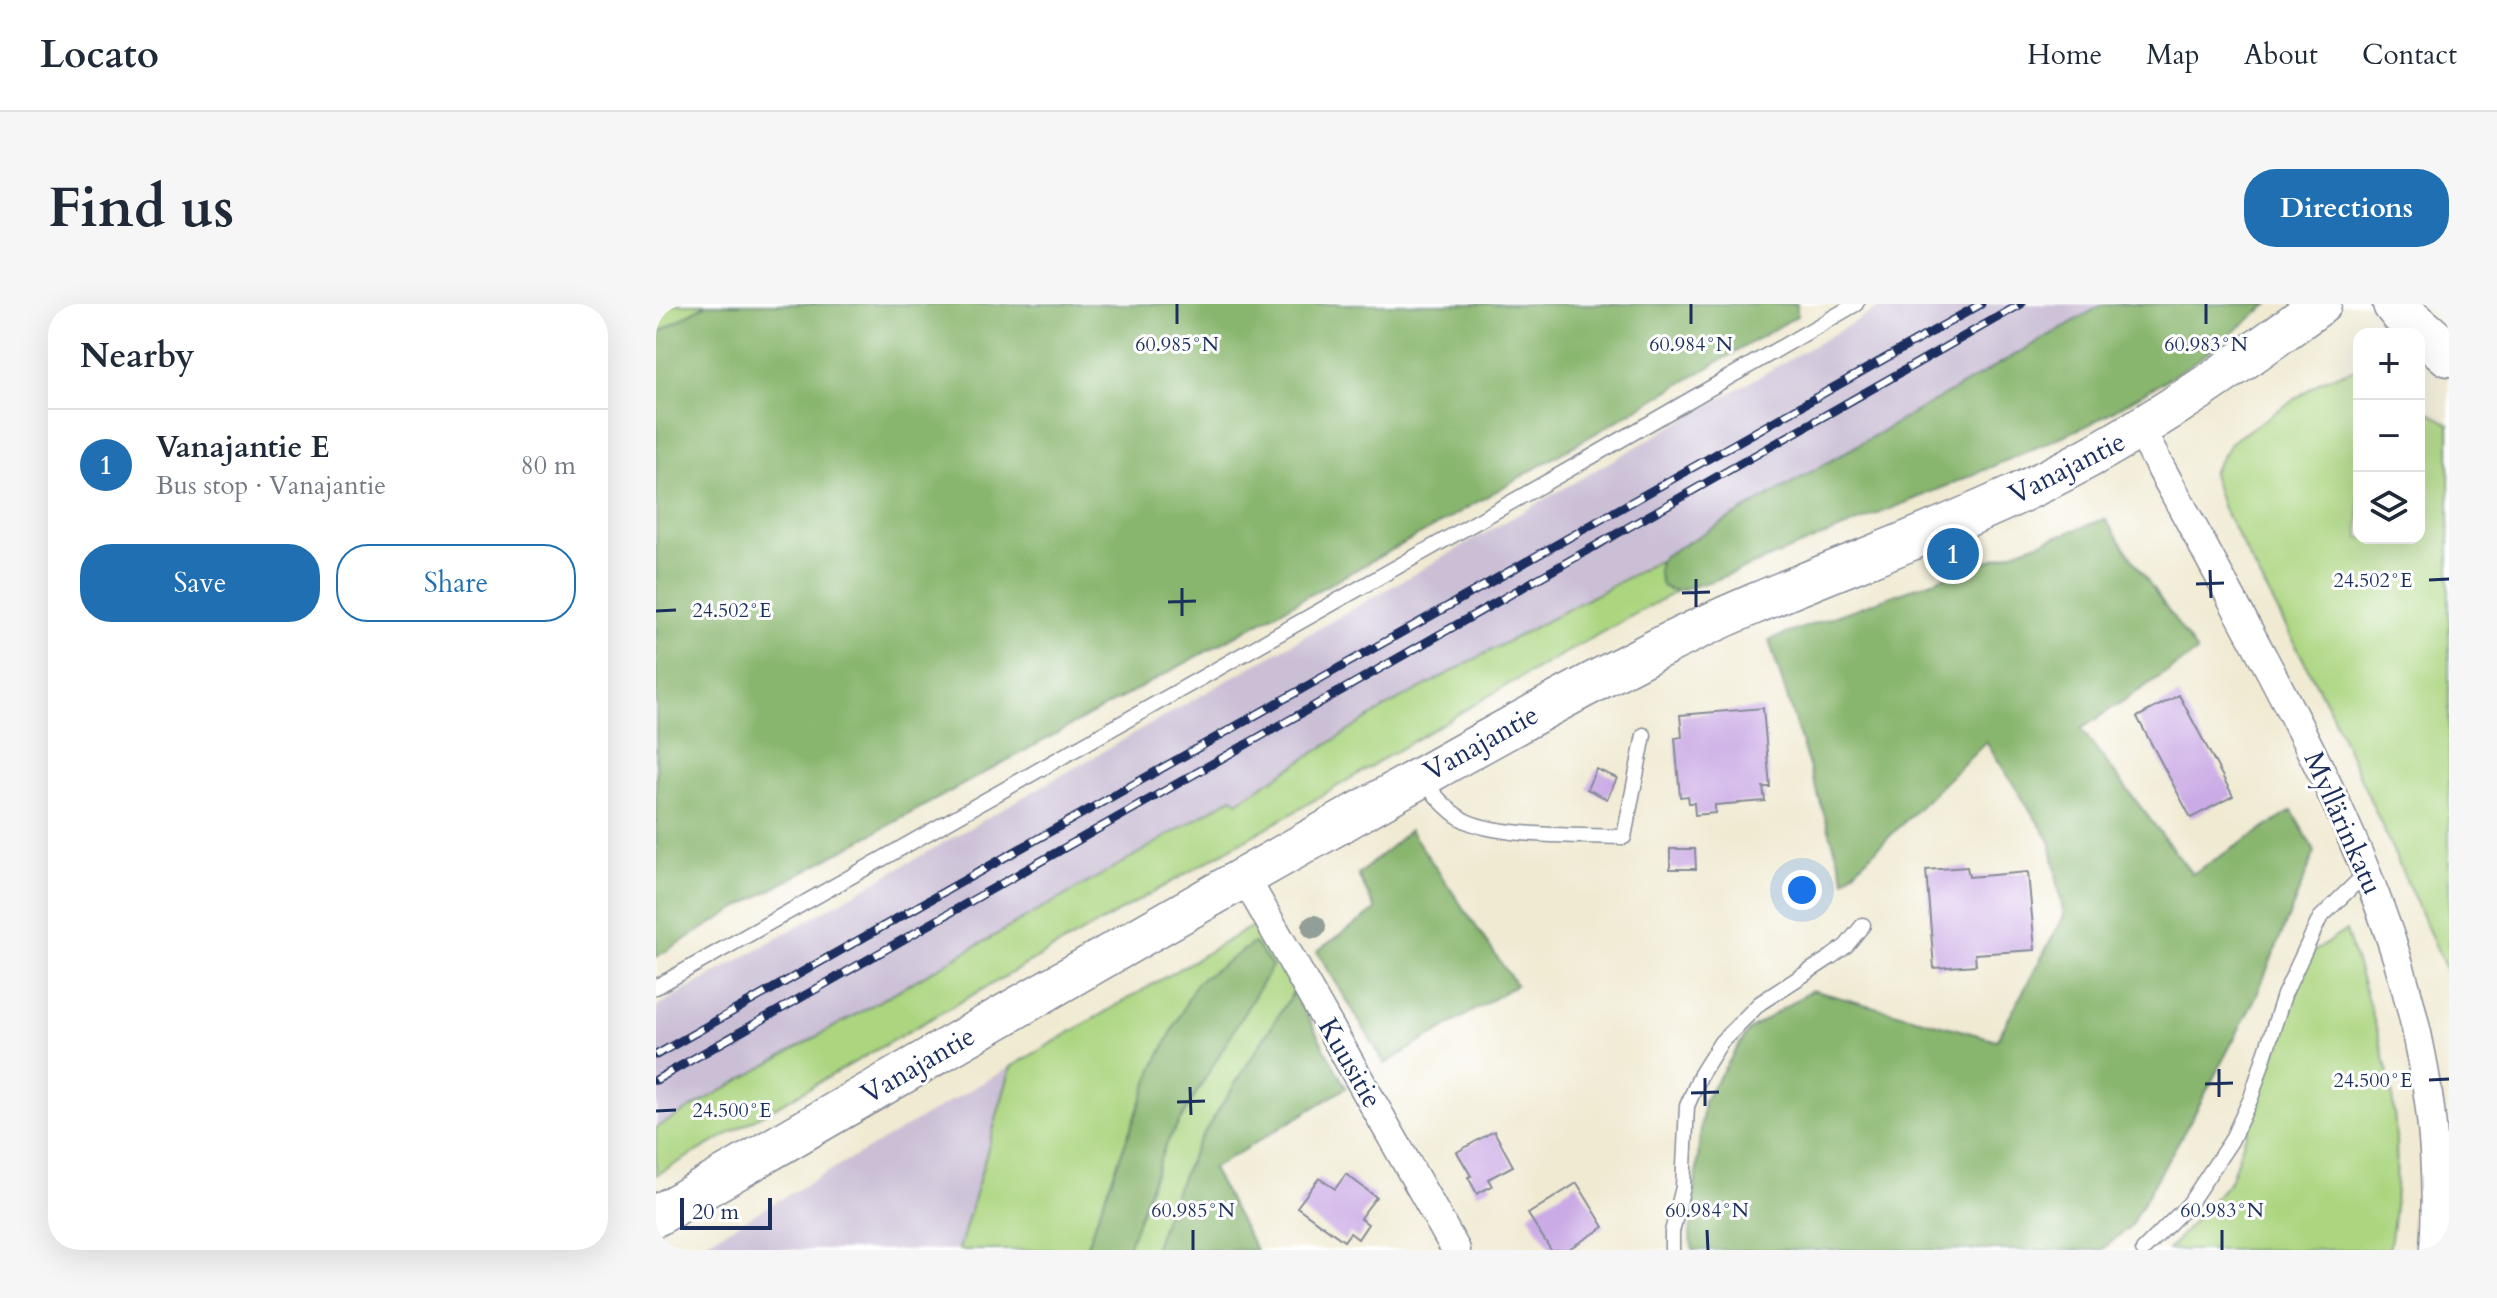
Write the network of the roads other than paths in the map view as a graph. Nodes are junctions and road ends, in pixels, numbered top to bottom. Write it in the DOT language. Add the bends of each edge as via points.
graph roads {
  1 [pos="1856,304"];
  2 [pos="2321,304"];
  3 [pos="2395,304"];
  4 [pos="2449,354"];
  5 [pos="2140,430"];
  6 [pos="1644,735"];
  7 [pos="1420,776"];
  8 [pos="2367,872"];
  9 [pos="1244,876"];
  10 [pos="1863,925"];
  11 [pos="656,987"];
  12 [pos="656,1216"];
  13 [pos="1456,1250"];
  14 [pos="1672,1250"];
  15 [pos="2143,1250"];
  16 [pos="2434,1250"];
  1 -- 11 [label="lane"];
  2 -- 5 [label="street, Vanajantie"];
  3 -- 4 [label="highway"];
  5 -- 7 [label="street, Vanajantie" via="2004,500 1658,649"];
  5 -- 8 [label="street, Myllärinkatu" via="2306,739"];
  6 -- 7 [label="lane" via="1624,837 1480,826 1454,814"];
  7 -- 9 [label="street, Vanajantie"];
  8 -- 15 [label="lane" via="2320,918 2284,995 2251,1098 2231,1141 2189,1204"];
  8 -- 16 [label="street, Myllärinkatu" via="2393,939 2426,1062 2436,1167"];
  9 -- 12 [label="street, Vanajantie"];
  9 -- 13 [label="street, Kuusitie"];
  10 -- 14 [label="lane" via="1838,952 1760,1003 1721,1042 1701,1074 1687,1106 1683,1187"];
}
